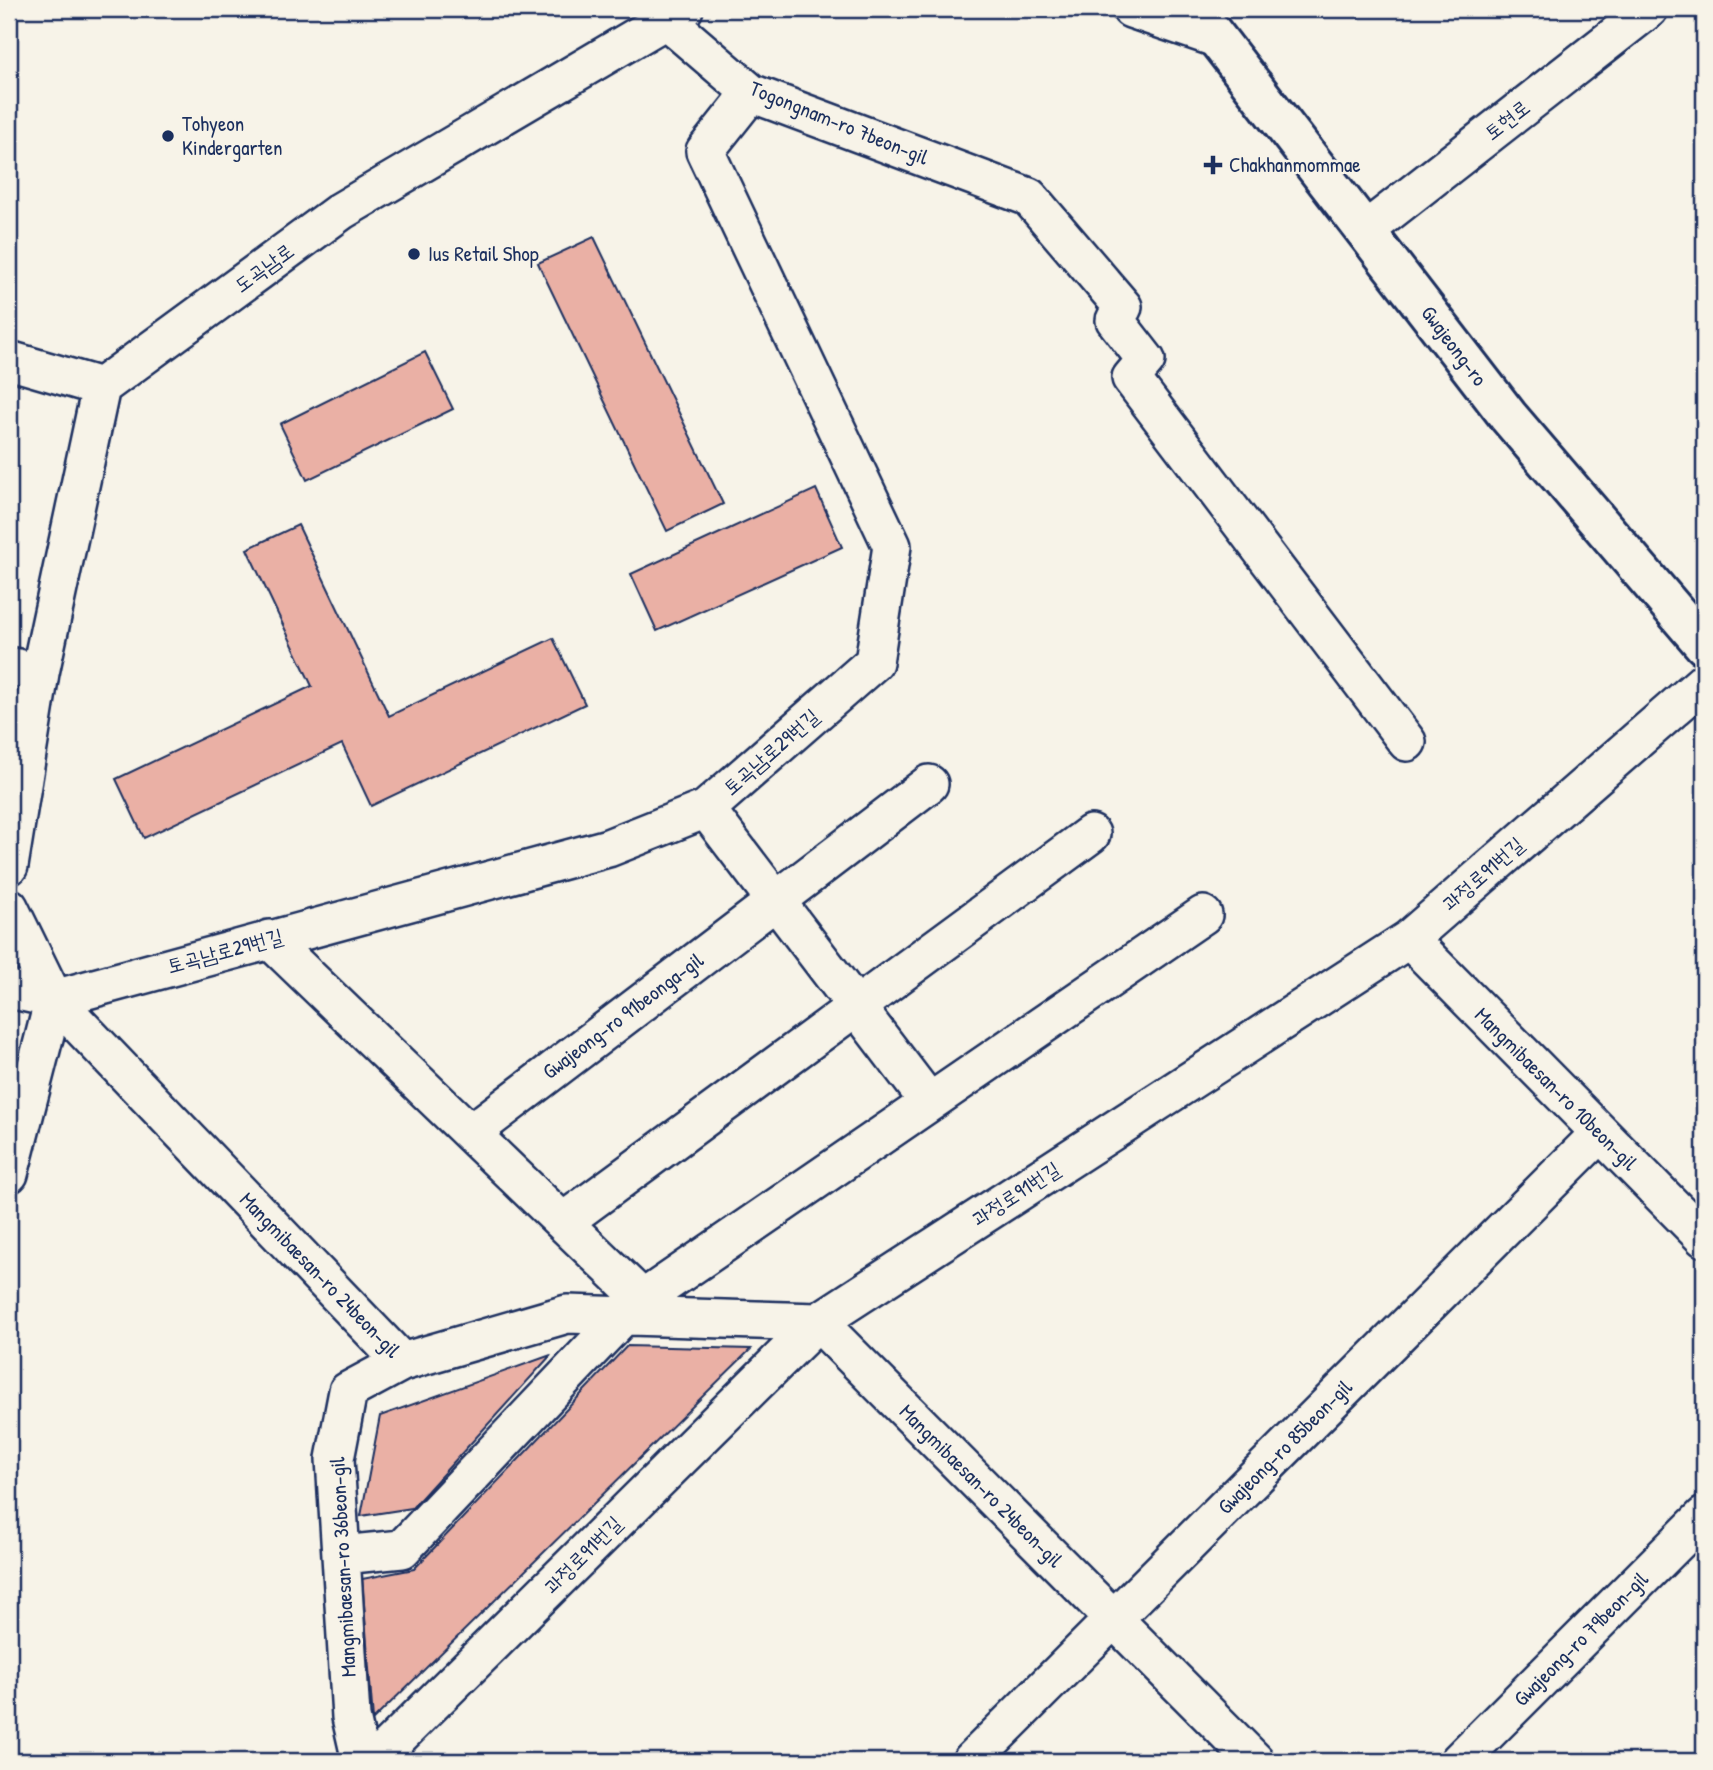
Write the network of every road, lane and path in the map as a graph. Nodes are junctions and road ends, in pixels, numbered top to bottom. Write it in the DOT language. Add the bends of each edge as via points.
graph roads {
  1 [pos="1130,9"];
  2 [pos="1649,9"];
  3 [pos="675,14"];
  4 [pos="1205,23"];
  5 [pos="751,93"];
  6 [pos="1365,231"];
  7 [pos="9,360"];
  8 [pos="101,387"];
  9 [pos="1704,645"];
  10 [pos="25,670"];
  11 [pos="1704,682"];
  12 [pos="1407,742"];
  13 [pos="929,785"];
  14 [pos="706,809"];
  15 [pos="1091,834"];
  16 [pos="9,866"];
  17 [pos="775,900"];
  18 [pos="9,907"];
  19 [pos="1203,915"];
  20 [pos="269,939"];
  21 [pos="1409,939"];
  22 [pos="9,989"];
  23 [pos="54,999"];
  24 [pos="856,1006"];
  25 [pos="929,1102"];
  26 [pos="471,1133"];
  27 [pos="1600,1133"];
  28 [pos="9,1174"];
  29 [pos="563,1222"];
  30 [pos="1704,1238"];
  31 [pos="642,1310"];
  32 [pos="818,1322"];
  33 [pos="402,1362"];
  34 [pos="1704,1516"];
  35 [pos="342,1555"];
  36 [pos="1113,1619"];
  37 [pos="361,1761"];
  38 [pos="374,1761"];
  39 [pos="971,1761"];
  40 [pos="1255,1761"];
  41 [pos="1459,1761"];
  1 -- 4 [label="street, Gwajeong-ro"];
  2 -- 6 [label="street, 토현로"];
  3 -- 5 [label="street, Togongnam-ro 7beon-gil"];
  3 -- 8 [label="street, 도곡남로" via="341,211"];
  4 -- 6 [label="main road, Gwajeong-ro"];
  5 -- 12 [label="street, Togongnam-ro 7beon-gil" via="1029,197 1123,307 1115,320 1146,360 1131,378"];
  5 -- 14 [label="street, 토곡남로29번길" via="705,150 892,546 874,662"];
  6 -- 9 [label="main road, Gwajeong-ro" via="1508,416"];
  7 -- 8 [label="street"];
  8 -- 10 [label="street"];
  10 -- 16 [label="street"];
  11 -- 21 [label="street, 과정로91번길"];
  13 -- 17 [label="street, Gwajeong-ro 91beonga-gil"];
  14 -- 17 [label="street"];
  14 -- 20 [label="street, 토곡남로29번길" via="608,848"];
  15 -- 24 [label="street"];
  17 -- 24 [label="street"];
  17 -- 26 [label="street, Gwajeong-ro 91beonga-gil"];
  18 -- 23 [label="street, Mangmibaesan-ro 24beon-gil"];
  19 -- 25 [label="street"];
  20 -- 23 [label="street, 토곡남로29번길"];
  20 -- 26 [label="street"];
  21 -- 27 [label="street, Mangmibaesan-ro 10beon-gil"];
  21 -- 32 [label="street, 과정로91번길"];
  22 -- 23 [label="street"];
  23 -- 28 [label="street"];
  23 -- 33 [label="street, Mangmibaesan-ro 24beon-gil"];
  24 -- 25 [label="street"];
  24 -- 29 [label="street"];
  25 -- 31 [label="street"];
  26 -- 29 [label="street"];
  27 -- 30 [label="street, Mangmibaesan-ro 10beon-gil"];
  27 -- 36 [label="street, Gwajeong-ro 85beon-gil"];
  29 -- 31 [label="street"];
  31 -- 32 [label="street, Mangmibaesan-ro 24beon-gil"];
  31 -- 33 [label="street, Mangmibaesan-ro 24beon-gil" via="567,1314"];
  31 -- 35 [label="street" via="402,1549"];
  32 -- 36 [label="street, Mangmibaesan-ro 24beon-gil"];
  32 -- 38 [label="street, 과정로91번길"];
  33 -- 35 [label="street, Mangmibaesan-ro 36beon-gil" via="348,1391 335,1459"];
  34 -- 41 [label="street, Gwajeong-ro 79beon-gil"];
  35 -- 37 [label="street, Mangmibaesan-ro 36beon-gil" via="351,1717"];
  36 -- 39 [label="street, Gwajeong-ro 85beon-gil"];
  36 -- 40 [label="street, Mangmibaesan-ro 24beon-gil"];
}
